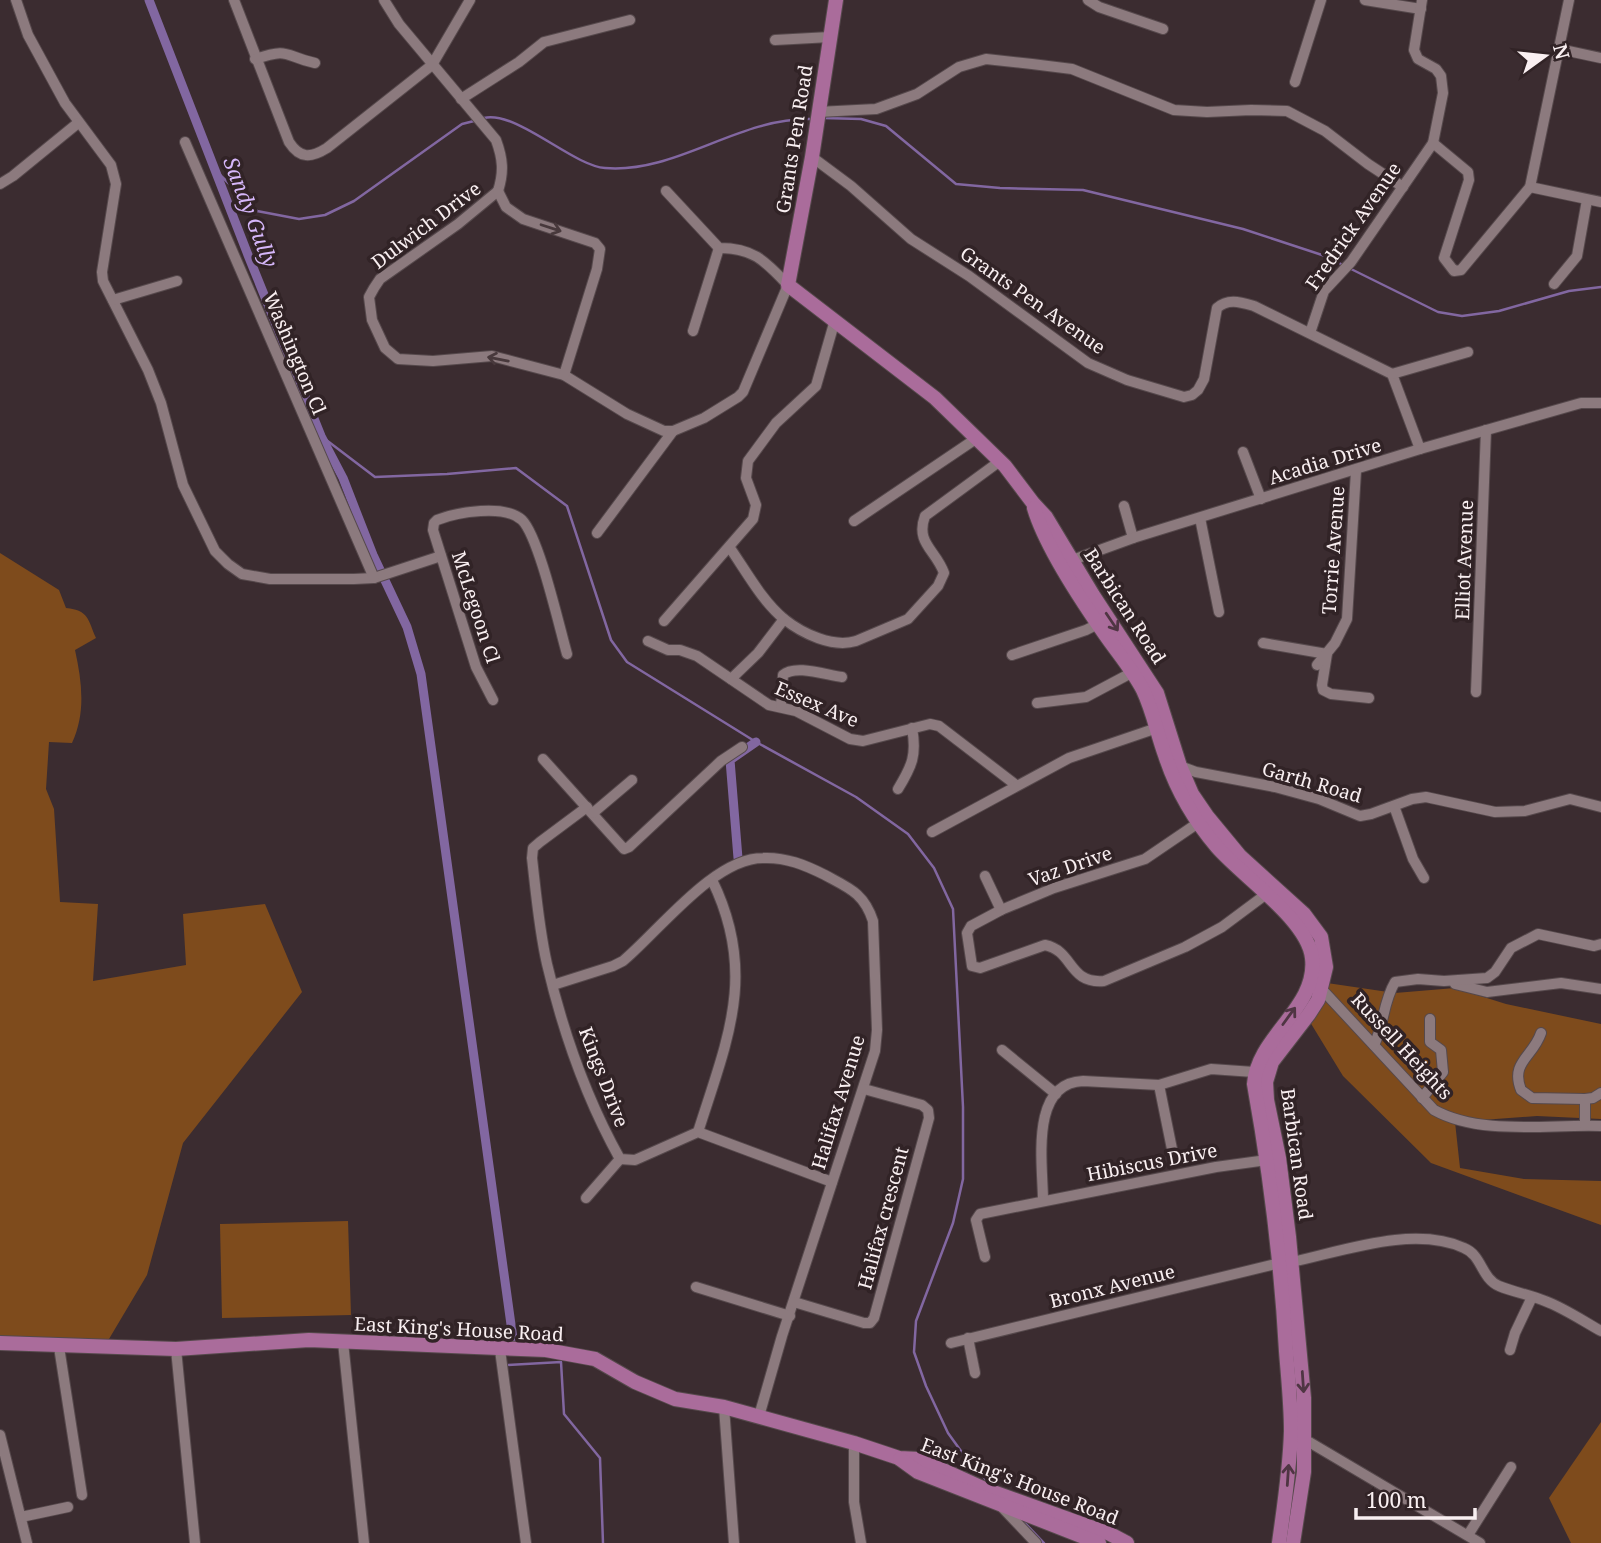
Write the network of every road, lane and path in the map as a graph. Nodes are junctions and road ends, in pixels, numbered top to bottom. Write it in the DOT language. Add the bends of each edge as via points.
graph roads {
  1 [pos="16,0"];
  2 [pos="234,0"];
  3 [pos="384,0"];
  4 [pos="470,0"];
  5 [pos="836,0"];
  6 [pos="1088,0"];
  7 [pos="1321,0"];
  8 [pos="1365,0"];
  9 [pos="1569,0"];
  10 [pos="1422,4"];
  11 [pos="630,20"];
  12 [pos="1163,29"];
  13 [pos="830,37"];
  14 [pos="775,40"];
  15 [pos="1559,49"];
  16 [pos="1601,58"];
  17 [pos="255,59"];
  18 [pos="315,63"];
  19 [pos="432,65"];
  20 [pos="1295,82"];
  21 [pos="461,99"];
  22 [pos="818,112"];
  23 [pos="78,123"];
  24 [pos="186,142"];
  25 [pos="1433,143"];
  26 [pos="811,158"];
  27 [pos="0,184"];
  28 [pos="1403,187"];
  29 [pos="1530,187"];
  30 [pos="498,191"];
  31 [pos="666,191"];
  32 [pos="1587,200"];
  33 [pos="1601,202"];
  34 [pos="719,248"];
  35 [pos="177,281"];
  36 [pos="1554,284"];
  37 [pos="788,285"];
  38 [pos="113,300"];
  39 [pos="835,320"];
  40 [pos="693,331"];
  41 [pos="1310,334"];
  42 [pos="1468,352"];
  43 [pos="1392,374"];
  44 [pos="564,375"];
  45 [pos="1601,403"];
  46 [pos="1486,430"];
  47 [pos="673,431"];
  48 [pos="977,438"];
  49 [pos="1420,449"];
  50 [pos="1243,452"];
  51 [pos="1000,461"];
  52 [pos="1356,471"];
  53 [pos="1261,499"];
  54 [pos="1124,506"];
  55 [pos="1200,518"];
  56 [pos="854,522"];
  57 [pos="597,533"];
  58 [pos="1133,538"];
  59 [pos="730,548"];
  60 [pos="441,556"];
  61 [pos="1066,563"];
  62 [pos="374,578"];
  63 [pos="1219,612"];
  64 [pos="784,619"];
  65 [pos="664,621"];
  66 [pos="1098,624"];
  67 [pos="648,640"];
  68 [pos="1263,643"];
  69 [pos="567,654"];
  70 [pos="1012,654"];
  71 [pos="1327,654"];
  72 [pos="1317,665"];
  73 [pos="1133,672"];
  74 [pos="842,677"];
  75 [pos="731,679"];
  76 [pos="1476,692"];
  77 [pos="1369,698"];
  78 [pos="493,701"];
  79 [pos="1037,703"];
  80 [pos="781,706"];
  81 [pos="1157,728"];
  82 [pos="912,729"];
  83 [pos="742,747"];
  84 [pos="543,759"];
  85 [pos="1180,766"];
  86 [pos="632,780"];
  87 [pos="1016,785"];
  88 [pos="898,789"];
  89 [pos="1394,806"];
  90 [pos="1601,807"];
  91 [pos="590,810"];
  92 [pos="1198,823"];
  93 [pos="932,832"];
  94 [pos="985,876"];
  95 [pos="1424,878"];
  96 [pos="712,880"];
  97 [pos="1265,895"];
  98 [pos="1001,910"];
  99 [pos="1601,944"];
  100 [pos="1444,981"];
  101 [pos="1317,983"];
  102 [pos="553,985"];
  103 [pos="1601,989"];
  104 [pos="1430,1019"];
  105 [pos="1541,1033"];
  106 [pos="1374,1045"];
  107 [pos="1002,1050"];
  108 [pos="1254,1072"];
  109 [pos="1159,1085"];
  110 [pos="864,1088"];
  111 [pos="1601,1093"];
  112 [pos="1056,1094"];
  113 [pos="1422,1098"];
  114 [pos="1585,1098"];
  115 [pos="1585,1125"];
  116 [pos="1601,1126"];
  117 [pos="698,1132"];
  118 [pos="1174,1154"];
  119 [pos="620,1159"];
  120 [pos="1267,1160"];
  121 [pos="832,1182"];
  122 [pos="586,1198"];
  123 [pos="1043,1201"];
  124 [pos="985,1257"];
  125 [pos="1286,1263"];
  126 [pos="696,1287"];
  127 [pos="1532,1297"];
  128 [pos="794,1302"];
  129 [pos="790,1316"];
  130 [pos="1601,1331"];
  131 [pos="968,1338"];
  132 [pos="343,1342"];
  133 [pos="0,1343"];
  134 [pos="951,1343"];
  135 [pos="59,1347"];
  136 [pos="176,1349"];
  137 [pos="500,1350"];
  138 [pos="1510,1350"];
  139 [pos="975,1373"];
  140 [pos="724,1407"];
  141 [pos="760,1416"];
  142 [pos="1291,1430"];
  143 [pos="0,1435"];
  144 [pos="1305,1440"];
  145 [pos="854,1443"];
  146 [pos="2,1456"];
  147 [pos="899,1458"];
  148 [pos="1511,1466"];
  149 [pos="82,1495"];
  150 [pos="1001,1506"];
  151 [pos="68,1507"];
  152 [pos="20,1517"];
  153 [pos="1468,1535"];
  154 [pos="27,1543"];
  155 [pos="195,1543"];
  156 [pos="364,1543"];
  157 [pos="526,1543"];
  158 [pos="734,1543"];
  159 [pos="861,1543"];
  160 [pos="1036,1543"];
  161 [pos="1099,1543"];
  162 [pos="1127,1543"];
  163 [pos="1279,1543"];
  164 [pos="1293,1543"];
  165 [pos="1480,1543"];
  1 -- 23 [label="street" via="28,35"];
  2 -- 17 [label="street"];
  3 -- 19 [label="street"];
  4 -- 19 [label="street"];
  5 -- 13 [label="main road, Grants Pen Road"];
  6 -- 12 [label="street"];
  7 -- 20 [label="street"];
  8 -- 10 [label="street"];
  9 -- 15 [label="street"];
  10 -- 25 [label="street" via="1414,50 1418,60 1441,76 1443,93"];
  11 -- 21 [label="street" via="544,42"];
  13 -- 14 [label="street"];
  13 -- 22 [label="main road, Grants Pen Road"];
  15 -- 16 [label="street"];
  15 -- 29 [label="street"];
  17 -- 18 [label="street" via="285,52"];
  17 -- 19 [label="street" via="289,142 302,156 327,148"];
  19 -- 21 [label="street"];
  21 -- 30 [label="street" via="496,140 503,162"];
  22 -- 26 [label="main road, Grants Pen Road"];
  22 -- 28 [label="street" via="876,109 986,59 1072,69 1174,110 1287,111 1325,131"];
  23 -- 27 [label="street"];
  23 -- 38 [label="street" via="111,166 116,184 102,272"];
  24 -- 62 [label="street, Washington Cl"];
  25 -- 28 [label="street, Fredrick Avenue"];
  25 -- 29 [label="street" via="1468,172 1444,258 1454,271 1461,270"];
  26 -- 37 [label="main road, Grants Pen Road"];
  26 -- 41 [label="street, Grants Pen Avenue" via="911,239 969,275 1088,363 1127,380 1184,397 1192,395 1204,379 1217,308 1226,302 1254,306"];
  28 -- 41 [label="street, Fredrick Avenue" via="1324,291"];
  29 -- 32 [label="street"];
  30 -- 44 [label="street, one-way" via="506,207 523,219 595,243 600,249"];
  44 -- 30 [label="street, Dulwich Drive, one-way" via="492,356 403,361 385,348 372,320 369,297 380,279"];
  31 -- 34 [label="street"];
  32 -- 33 [label="street"];
  32 -- 36 [label="street" via="1577,256"];
  34 -- 37 [label="street" via="753,253"];
  34 -- 40 [label="street"];
  35 -- 38 [label="street"];
  37 -- 39 [label="main road, Barbican Road"];
  37 -- 47 [label="street" via="743,392 704,418"];
  38 -- 62 [label="street" via="161,403 183,485 220,557 242,574 270,579"];
  39 -- 48 [label="main road, Barbican Road" via="935,398"];
  39 -- 59 [label="street" via="816,386 776,423 748,461 745,472 756,513"];
  41 -- 43 [label="street, Grants Pen Avenue"];
  42 -- 43 [label="street"];
  43 -- 49 [label="street"];
  44 -- 47 [label="street, Dulwich Drive" via="654,428"];
  45 -- 46 [label="street, Acadia Drive" via="1581,403"];
  46 -- 49 [label="street, Acadia Drive"];
  46 -- 76 [label="street, Elliot Avenue"];
  47 -- 57 [label="street"];
  48 -- 51 [label="main road, Barbican Road"];
  48 -- 56 [label="street"];
  49 -- 52 [label="street, Acadia Drive"];
  50 -- 53 [label="street"];
  51 -- 61 [label="main road, Barbican Road" via="1033,503 1039,525"];
  51 -- 64 [label="street" via="925,516 921,533 944,573 939,586 908,619 848,644 828,642"];
  52 -- 53 [label="street, Acadia Drive"];
  52 -- 71 [label="street, Torrie Avenue" via="1347,619"];
  53 -- 55 [label="street, Acadia Drive"];
  54 -- 58 [label="street"];
  55 -- 58 [label="street, Acadia Drive"];
  55 -- 63 [label="street"];
  58 -- 61 [label="street, Acadia Drive"];
  59 -- 64 [label="street"];
  59 -- 65 [label="street"];
  60 -- 62 [label="street"];
  60 -- 69 [label="street, McLegoon Cl" via="432,530 441,518 485,510 521,519 533,537"];
  60 -- 78 [label="street, McLegoon Cl" via="475,667"];
  61 -- 66 [label="main road, Barbican Road"];
  61 -- 85 [label="main road, Barbican Road, one-way" via="1157,693"];
  64 -- 75 [label="street"];
  66 -- 70 [label="street"];
  66 -- 73 [label="main road, Barbican Road"];
  67 -- 75 [label="street, Essex Ave" via="697,656"];
  68 -- 71 [label="street"];
  71 -- 72 [label="street, Torrie Avenue"];
  71 -- 77 [label="street" via="1323,691"];
  73 -- 79 [label="street" via="1086,697"];
  73 -- 81 [label="main road, Barbican Road"];
  74 -- 80 [label="street" via="788,671 783,675"];
  75 -- 80 [label="street, Essex Ave" via="769,705"];
  80 -- 82 [label="street, Essex Ave" via="857,741"];
  81 -- 87 [label="street" via="1069,758"];
  81 -- 92 [label="main road, Barbican Road" via="1171,773"];
  82 -- 87 [label="street, Essex Ave" via="939,726"];
  82 -- 88 [label="street" via="915,752"];
  83 -- 91 [label="street" via="629,847 619,845"];
  84 -- 91 [label="street"];
  85 -- 89 [label="street, Garth Road" via="1319,799 1360,816"];
  85 -- 101 [label="main road, Barbican Road" via="1192,794 1225,840 1304,914 1321,937 1325,976"];
  86 -- 91 [label="street, Kings Drive"];
  87 -- 93 [label="street"];
  89 -- 90 [label="street, Garth Road" via="1426,797 1495,812 1525,811 1570,799"];
  89 -- 95 [label="street"];
  91 -- 102 [label="street, Kings Drive" via="533,848"];
  92 -- 97 [label="main road, Barbican Road"];
  92 -- 98 [label="street, Vaz Drive" via="1144,859"];
  94 -- 98 [label="street"];
  96 -- 102 [label="street, Halifax Avenue" via="623,961"];
  96 -- 110 [label="street, Halifax Avenue" via="743,862 779,859 802,864 856,891 868,907 873,921 877,1030 876,1051"];
  96 -- 117 [label="street" via="733,936 736,998"];
  97 -- 98 [label="street, Vaz Drive" via="1185,947 1094,982 1082,978 1054,947 1045,945 978,968 971,964 967,933 971,926"];
  97 -- 101 [label="main road, Barbican Road" via="1307,938"];
  99 -- 100 [label="street" via="1538,934 1511,948 1488,978"];
  100 -- 103 [label="street" via="1487,992 1561,983"];
  100 -- 106 [label="street" via="1395,982"];
  101 -- 106 [label="street, Russell Heights"];
  108 -- 101 [label="main road, Barbican Road, one-way"];
  101 -- 125 [label="main road, Barbican Road" via="1309,1014 1272,1062 1266,1082 1279,1158"];
  102 -- 119 [label="street, Kings Drive" via="580,1073"];
  104 -- 113 [label="street" via="1430,1042 1441,1050 1443,1072"];
  105 -- 114 [label="street" via="1517,1070 1521,1090 1532,1098"];
  106 -- 113 [label="street, Russell Heights"];
  107 -- 112 [label="street"];
  108 -- 109 [label="street" via="1211,1069"];
  108 -- 120 [label="main road, Barbican Road"];
  109 -- 112 [label="street" via="1074,1081"];
  109 -- 118 [label="street"];
  110 -- 121 [label="street, Halifax Avenue"];
  110 -- 128 [label="street, Halifax crescent" via="922,1105 929,1118 874,1318 864,1324"];
  111 -- 114 [label="street"];
  112 -- 123 [label="street" via="1042,1124"];
  113 -- 115 [label="street, Russell Heights" via="1449,1119 1485,1126"];
  114 -- 115 [label="street"];
  115 -- 116 [label="street, Russell Heights"];
  117 -- 119 [label="street" via="635,1160"];
  117 -- 121 [label="street"];
  119 -- 122 [label="street"];
  120 -- 123 [label="street, Hibiscus Drive"];
  120 -- 125 [label="main road, Barbican Road"];
  121 -- 128 [label="street, Halifax Avenue"];
  123 -- 124 [label="street, Hibiscus Drive" via="980,1214 976,1220"];
  125 -- 127 [label="street, Bronx Avenue" via="1402,1238 1432,1240 1463,1247 1475,1254 1496,1285"];
  125 -- 131 [label="street, Bronx Avenue"];
  125 -- 142 [label="main road, Barbican Road"];
  125 -- 144 [label="main road, Barbican Road, one-way"];
  126 -- 129 [label="street"];
  127 -- 130 [label="street, Bronx Avenue"];
  127 -- 138 [label="street"];
  128 -- 129 [label="street, Halifax Avenue"];
  129 -- 141 [label="street, Halifax Avenue"];
  131 -- 134 [label="street, Bronx Avenue"];
  131 -- 139 [label="street"];
  132 -- 136 [label="main road, East King's House Road"];
  132 -- 137 [label="main road, East King's House Road"];
  132 -- 156 [label="street"];
  133 -- 135 [label="main road, East King's House Road"];
  135 -- 136 [label="main road, East King's House Road"];
  135 -- 149 [label="street"];
  136 -- 155 [label="street"];
  137 -- 140 [label="main road, East King's House Road" via="546,1350 595,1359 676,1399"];
  137 -- 157 [label="street"];
  140 -- 141 [label="main road, East King's House Road"];
  140 -- 158 [label="street"];
  141 -- 145 [label="main road, East King's House Road"];
  142 -- 144 [label="street"];
  163 -- 142 [label="main road, Barbican Road, one-way"];
  143 -- 146 [label="street"];
  144 -- 153 [label="street"];
  144 -- 164 [label="main road, Barbican Road"];
  145 -- 147 [label="main road, East King's House Road"];
  145 -- 159 [label="street" via="854,1502"];
  146 -- 152 [label="street"];
  147 -- 150 [label="main road, East King's House Road" via="918,1472"];
  147 -- 162 [label="main road, East King's House Road" via="919,1459"];
  148 -- 153 [label="street"];
  150 -- 160 [label="street"];
  150 -- 161 [label="main road, East King's House Road"];
  151 -- 152 [label="street"];
  152 -- 154 [label="street"];
  153 -- 165 [label="street"];
}
